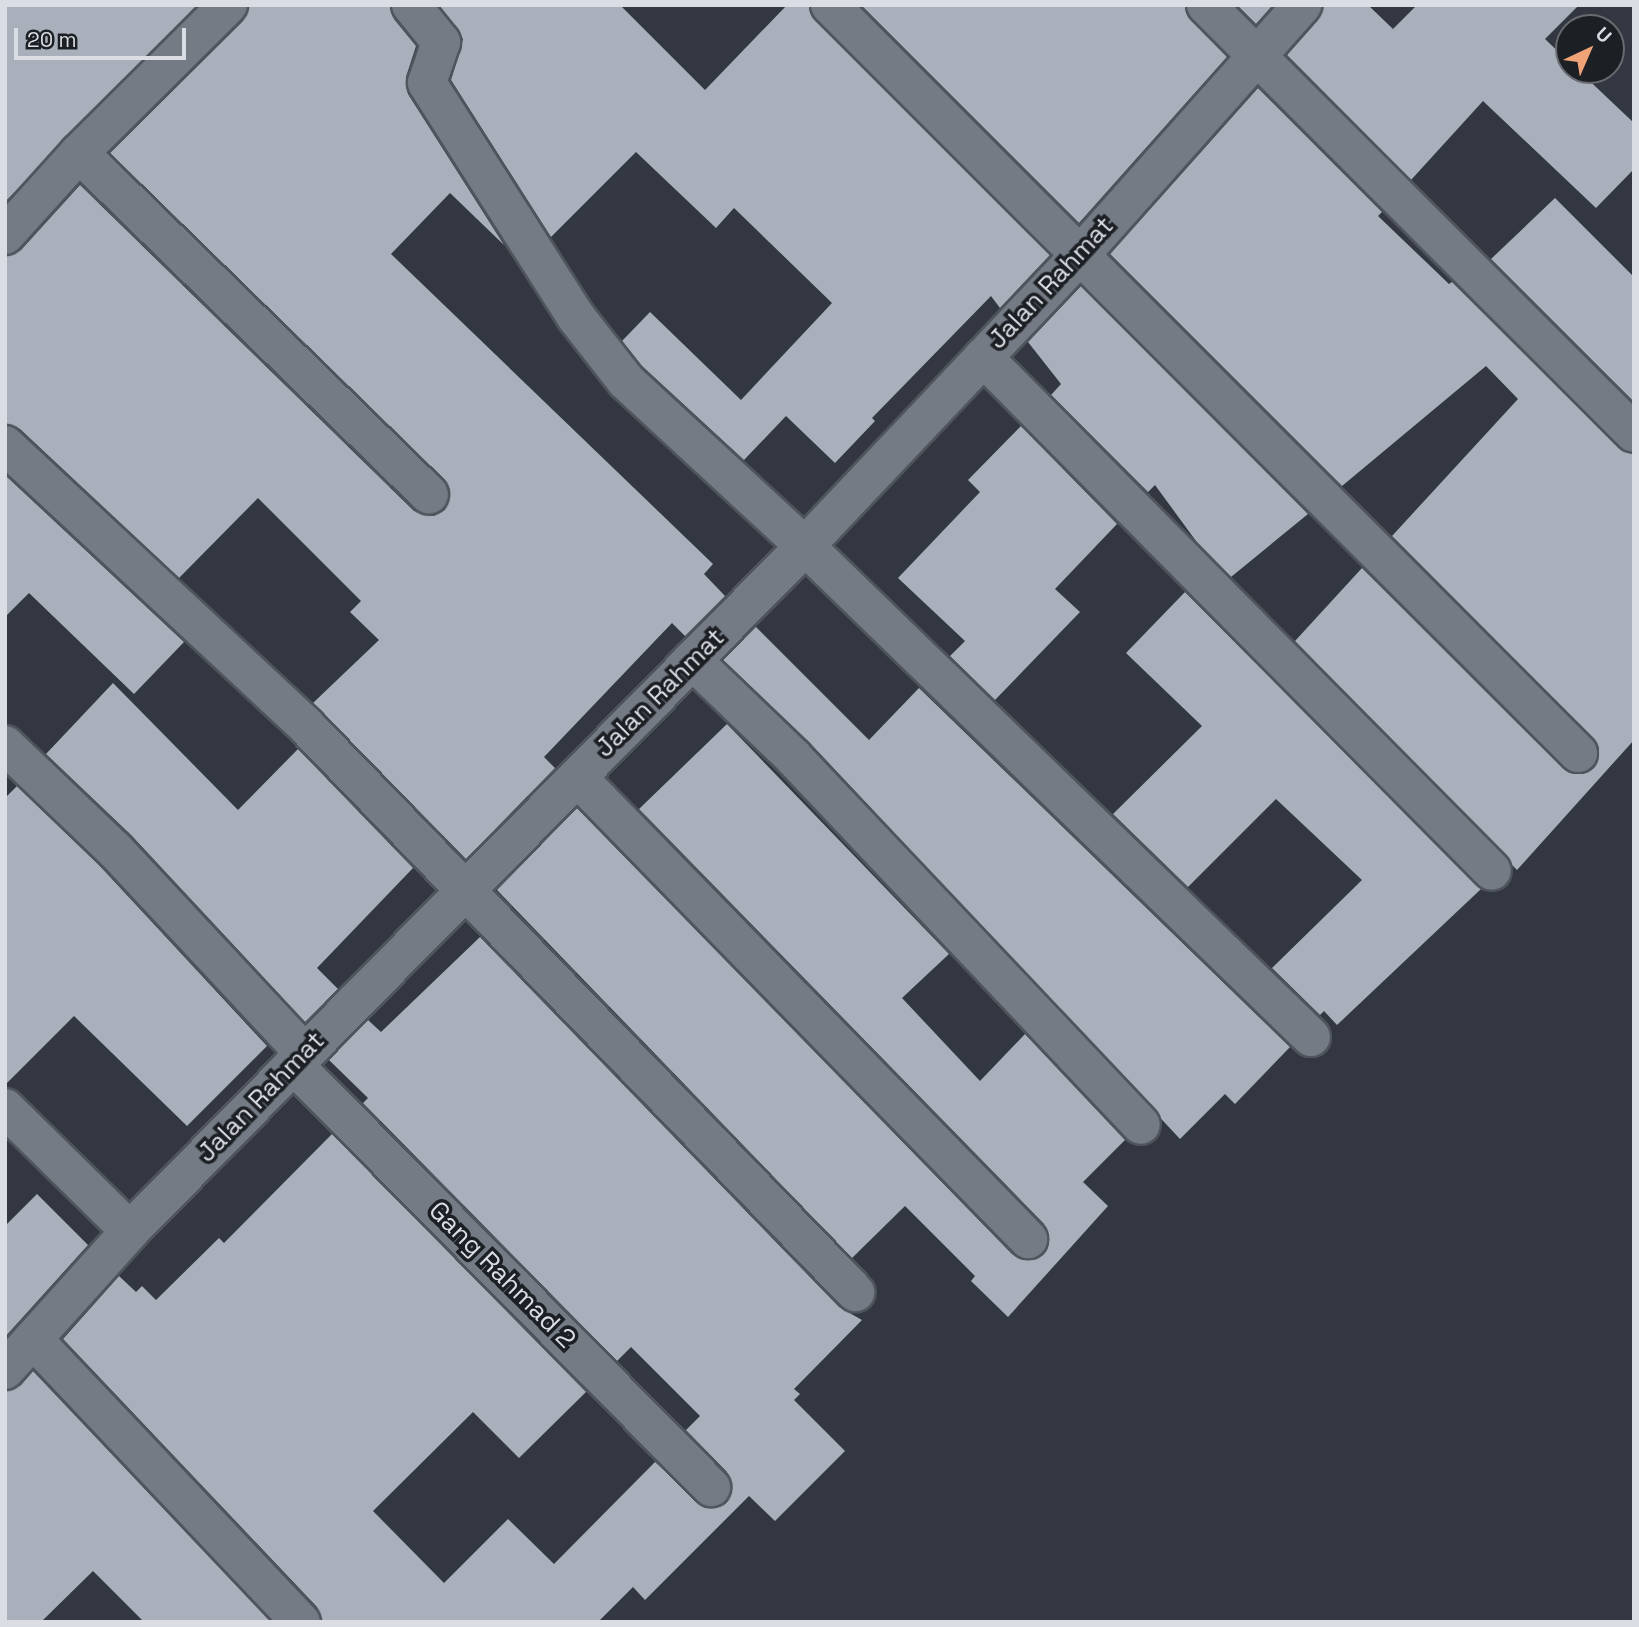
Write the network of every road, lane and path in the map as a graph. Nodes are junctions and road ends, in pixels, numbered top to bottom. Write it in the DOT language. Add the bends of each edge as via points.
graph roads {
  1 [pos="228,5"];
  2 [pos="411,5"];
  3 [pos="830,5"];
  4 [pos="1206,5"];
  5 [pos="1302,5"];
  6 [pos="1256,56"];
  7 [pos="79,153"];
  8 [pos="5,235"];
  9 [pos="1082,253"];
  10 [pos="983,357"];
  11 [pos="1634,433"];
  12 [pos="5,444"];
  13 [pos="429,495"];
  14 [pos="805,546"];
  15 [pos="692,660"];
  16 [pos="5,745"];
  17 [pos="1578,753"];
  18 [pos="577,777"];
  19 [pos="1492,871"];
  20 [pos="466,890"];
  21 [pos="1311,1037"];
  22 [pos="299,1058"];
  23 [pos="5,1108"];
  24 [pos="1141,1125"];
  25 [pos="130,1231"];
  26 [pos="1028,1239"];
  27 [pos="855,1292"];
  28 [pos="33,1339"];
  29 [pos="5,1370"];
  30 [pos="710,1487"];
  31 [pos="301,1622"];
  1 -- 7 [label="street"];
  2 -- 14 [label="street" via="442,42 427,83 576,317 626,381"];
  3 -- 9 [label="street"];
  4 -- 6 [label="street"];
  5 -- 6 [label="street, Jalan Rahmat"];
  6 -- 9 [label="street, Jalan Rahmat"];
  6 -- 11 [label="street"];
  7 -- 8 [label="street"];
  7 -- 13 [label="street"];
  9 -- 10 [label="street, Jalan Rahmat"];
  9 -- 17 [label="street"];
  10 -- 14 [label="street, Jalan Rahmat"];
  10 -- 19 [label="street"];
  12 -- 20 [label="street" via="306,726"];
  14 -- 15 [label="street, Jalan Rahmat"];
  14 -- 21 [label="street"];
  15 -- 18 [label="street, Jalan Rahmat"];
  15 -- 24 [label="street" via="793,757"];
  16 -- 22 [label="street, Gang Rahmad 2" via="115,850"];
  18 -- 20 [label="street, Jalan Rahmat"];
  18 -- 26 [label="street"];
  20 -- 22 [label="street, Jalan Rahmat"];
  20 -- 27 [label="street"];
  22 -- 25 [label="street, Jalan Rahmat"];
  22 -- 30 [label="street, Gang Rahmad 2"];
  23 -- 25 [label="street"];
  25 -- 28 [label="street, Jalan Rahmat"];
  28 -- 29 [label="street, Jalan Rahmat"];
  28 -- 31 [label="street"];
}
